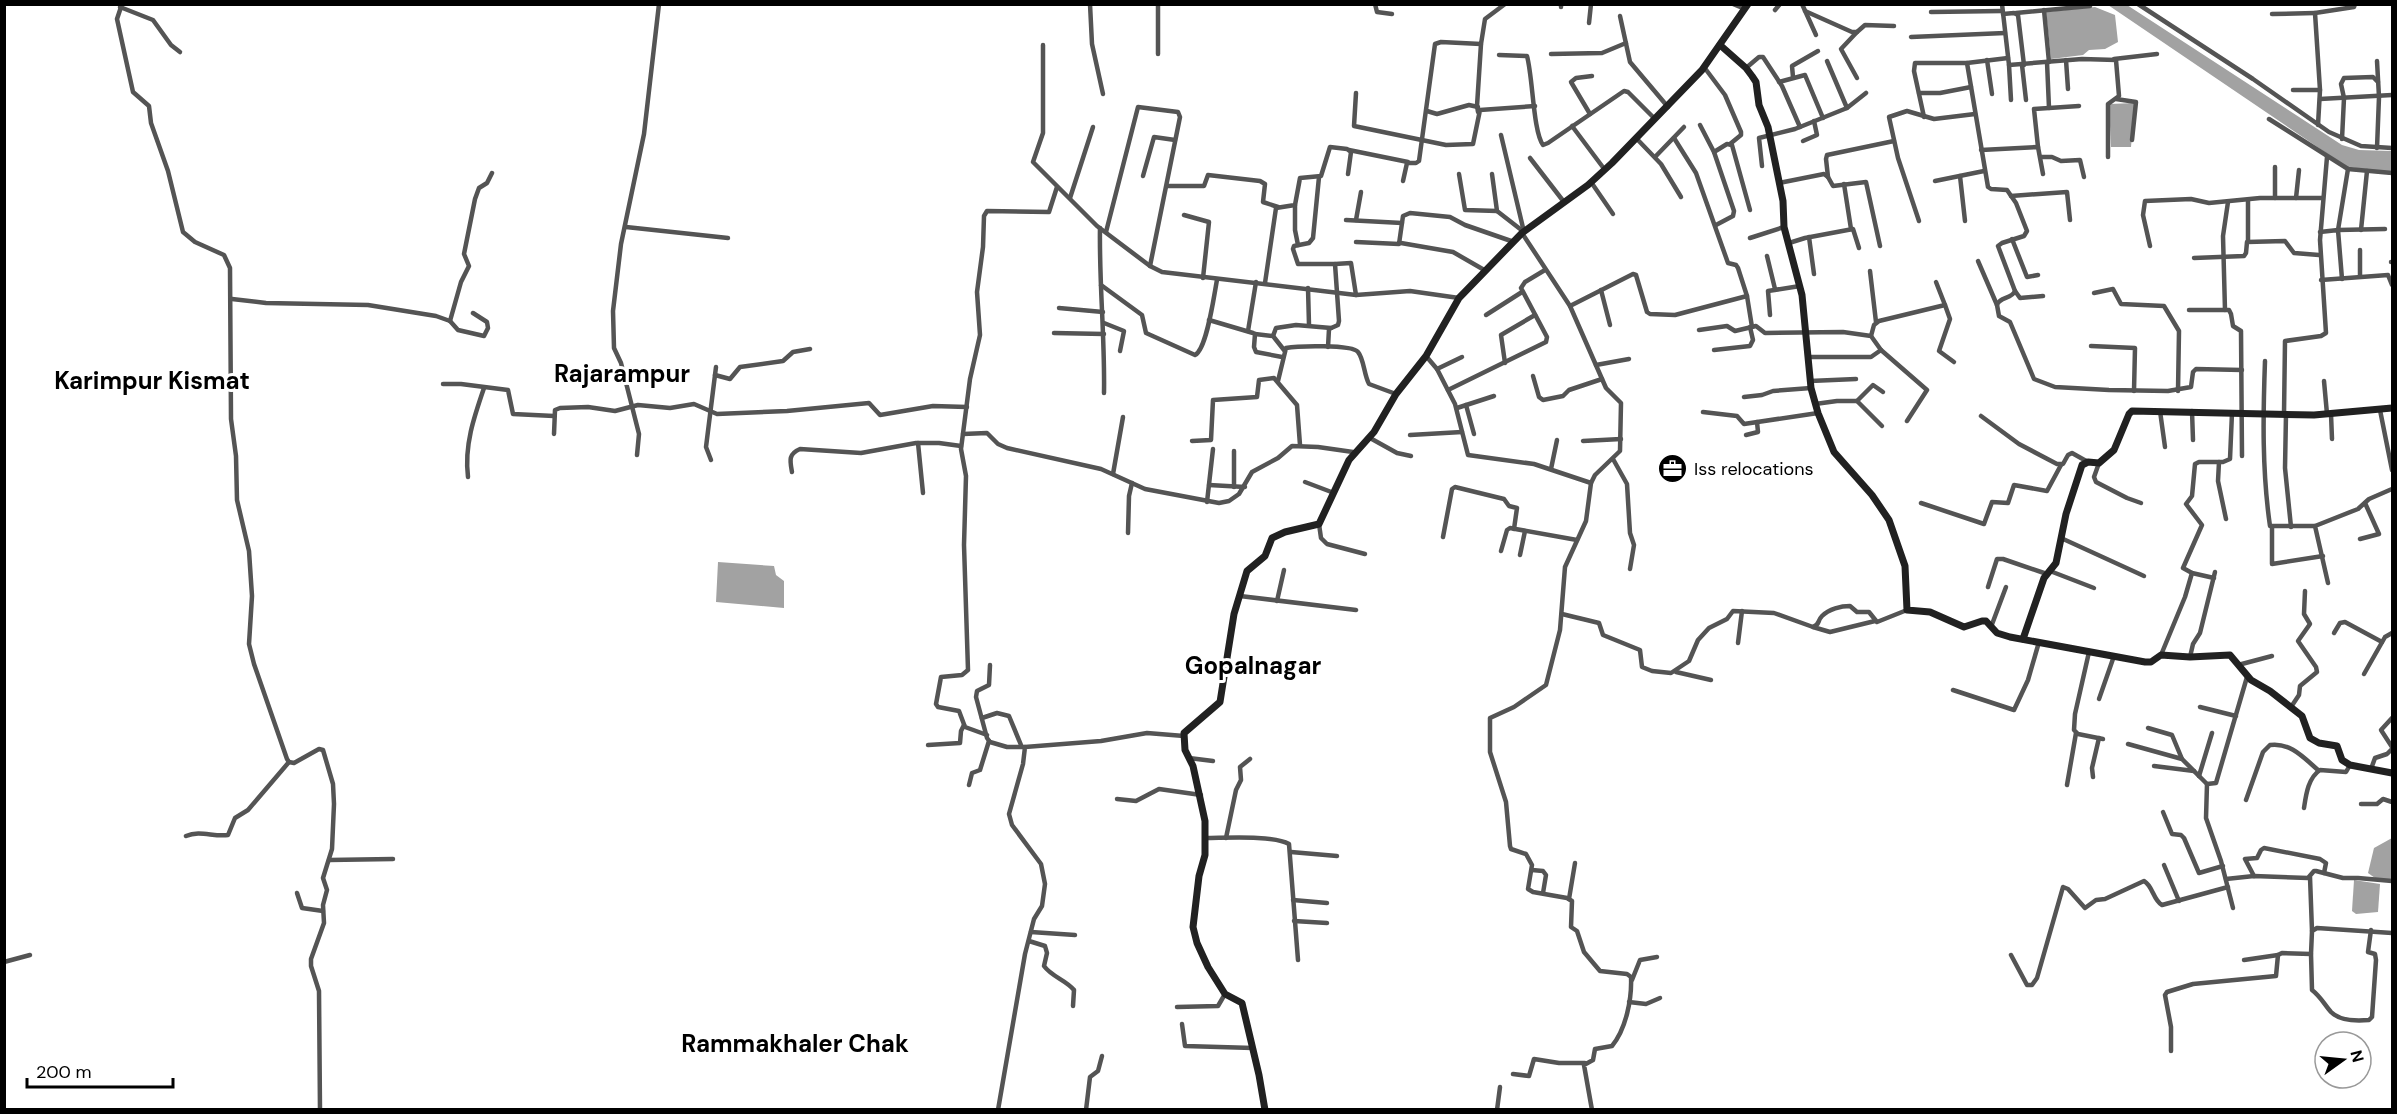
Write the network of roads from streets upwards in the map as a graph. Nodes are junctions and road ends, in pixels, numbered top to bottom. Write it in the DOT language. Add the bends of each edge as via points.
graph roads {
  1 [pos="658,4"];
  2 [pos="1090,4"];
  3 [pos="1158,4"];
  4 [pos="1375,4"];
  5 [pos="1505,4"];
  6 [pos="1591,4"];
  7 [pos="1733,4"];
  8 [pos="1780,4"];
  9 [pos="1802,4"];
  10 [pos="2036,4"];
  11 [pos="2138,4"];
  12 [pos="2355,4"];
  13 [pos="121,6"];
  14 [pos="2090,6"];
  15 [pos="1746,7"];
  16 [pos="1775,10"];
  17 [pos="2002,10"];
  18 [pos="2044,10"];
  19 [pos="1805,11"];
  20 [pos="2036,11"];
  21 [pos="1931,12"];
  22 [pos="2016,13"];
  23 [pos="2315,13"];
  24 [pos="1392,14"];
  25 [pos="2272,14"];
  26 [pos="1620,16"];
  27 [pos="1589,23"];
  28 [pos="1894,26"];
  29 [pos="1857,32"];
  30 [pos="2005,33"];
  31 [pos="1816,35"];
  32 [pos="1911,37"];
  33 [pos="1626,43"];
  34 [pos="1481,44"];
  35 [pos="1043,45"];
  36 [pos="1720,45"];
  37 [pos="1818,51"];
  38 [pos="180,52"];
  39 [pos="1158,54"];
  40 [pos="1551,54"];
  41 [pos="2157,54"];
  42 [pos="1499,55"];
  43 [pos="2008,58"];
  44 [pos="2114,58"];
  45 [pos="1988,60"];
  46 [pos="2066,60"];
  47 [pos="1827,61"];
  48 [pos="2377,61"];
  49 [pos="2048,62"];
  50 [pos="1967,63"];
  51 [pos="2009,65"];
  52 [pos="2023,65"];
  53 [pos="1704,67"];
  54 [pos="1746,68"];
  55 [pos="1592,76"];
  56 [pos="1793,77"];
  57 [pos="1857,78"];
  58 [pos="1779,82"];
  59 [pos="2379,82"];
  60 [pos="1971,87"];
  61 [pos="2068,89"];
  62 [pos="2293,90"];
  63 [pos="2320,90"];
  64 [pos="1356,93"];
  65 [pos="1866,93"];
  66 [pos="1919,93"];
  67 [pos="1102,94"];
  68 [pos="1992,94"];
  69 [pos="2392,95"];
  70 [pos="2379,97"];
  71 [pos="2344,98"];
  72 [pos="2116,99"];
  73 [pos="2320,99"];
  74 [pos="2011,100"];
  75 [pos="2026,100"];
  76 [pos="1535,106"];
  77 [pos="1668,106"];
  78 [pos="2079,106"];
  79 [pos="1847,108"];
  80 [pos="2049,108"];
  81 [pos="1478,109"];
  82 [pos="1426,111"];
  83 [pos="1590,114"];
  84 [pos="1975,114"];
  85 [pos="1924,117"];
  86 [pos="1823,118"];
  87 [pos="1655,119"];
  88 [pos="2269,119"];
  89 [pos="1814,122"];
  90 [pos="1700,125"];
  91 [pos="2318,125"];
  92 [pos="1093,126"];
  93 [pos="1572,126"];
  94 [pos="1684,127"];
  95 [pos="1800,127"];
  96 [pos="1770,134"];
  97 [pos="1502,135"];
  98 [pos="1636,138"];
  99 [pos="1674,138"];
  100 [pos="2342,139"];
  101 [pos="1175,140"];
  102 [pos="2132,140"];
  103 [pos="1422,141"];
  104 [pos="1803,141"];
  105 [pos="1894,141"];
  106 [pos="1730,144"];
  107 [pos="2038,147"];
  108 [pos="2377,147"];
  109 [pos="2392,148"];
  110 [pos="1349,150"];
  111 [pos="1981,150"];
  112 [pos="1714,152"];
  113 [pos="1655,157"];
  114 [pos="2041,157"];
  115 [pos="2108,157"];
  116 [pos="1530,158"];
  117 [pos="2327,158"];
  118 [pos="1408,162"];
  119 [pos="1762,166"];
  120 [pos="2275,167"];
  121 [pos="2348,169"];
  122 [pos="1605,170"];
  123 [pos="2299,170"];
  124 [pos="1984,171"];
  125 [pos="2367,171"];
  126 [pos="492,173"];
  127 [pos="2392,173"];
  128 [pos="1348,174"];
  129 [pos="1459,174"];
  130 [pos="1492,174"];
  131 [pos="2043,174"];
  132 [pos="1143,176"];
  133 [pos="1960,176"];
  134 [pos="1319,177"];
  135 [pos="1828,177"];
  136 [pos="2084,177"];
  137 [pos="1403,181"];
  138 [pos="1935,181"];
  139 [pos="1591,182"];
  140 [pos="1779,183"];
  141 [pos="1844,184"];
  142 [pos="1167,186"];
  143 [pos="1057,187"];
  144 [pos="1360,192"];
  145 [pos="2011,196"];
  146 [pos="1681,197"];
  147 [pos="1070,198"];
  148 [pos="2275,198"];
  149 [pos="2296,198"];
  150 [pos="2322,198"];
  151 [pos="2248,200"];
  152 [pos="1564,202"];
  153 [pos="2228,202"];
  154 [pos="1296,205"];
  155 [pos="1278,207"];
  156 [pos="1750,210"];
  157 [pos="1497,211"];
  158 [pos="1612,214"];
  159 [pos="1184,215"];
  160 [pos="1346,220"];
  161 [pos="1356,220"];
  162 [pos="1965,220"];
  163 [pos="2070,220"];
  164 [pos="1919,221"];
  165 [pos="1402,223"];
  166 [pos="1716,225"];
  167 [pos="626,227"];
  168 [pos="1784,227"];
  169 [pos="1100,228"];
  170 [pos="1851,229"];
  171 [pos="2385,229"];
  172 [pos="2338,230"];
  173 [pos="2361,230"];
  174 [pos="1107,232"];
  175 [pos="2320,232"];
  176 [pos="1523,233"];
  177 [pos="1809,237"];
  178 [pos="728,238"];
  179 [pos="1750,238"];
  180 [pos="2012,239"];
  181 [pos="2248,241"];
  182 [pos="1356,242"];
  183 [pos="1514,242"];
  184 [pos="1401,243"];
  185 [pos="1789,243"];
  186 [pos="1298,245"];
  187 [pos="1880,246"];
  188 [pos="2150,246"];
  189 [pos="1859,248"];
  190 [pos="2360,250"];
  191 [pos="2319,255"];
  192 [pos="1767,256"];
  193 [pos="2193,258"];
  194 [pos="2224,258"];
  195 [pos="1978,261"];
  196 [pos="1335,264"];
  197 [pos="1150,266"];
  198 [pos="1545,270"];
  199 [pos="1486,271"];
  200 [pos="1870,271"];
  201 [pos="1814,274"];
  202 [pos="2038,275"];
  203 [pos="2360,276"];
  204 [pos="1203,278"];
  205 [pos="2342,279"];
  206 [pos="1217,280"];
  207 [pos="2321,280"];
  208 [pos="1256,282"];
  209 [pos="1936,282"];
  210 [pos="1265,283"];
  211 [pos="1101,285"];
  212 [pos="2392,285"];
  213 [pos="1800,286"];
  214 [pos="1308,288"];
  215 [pos="1775,289"];
  216 [pos="1601,290"];
  217 [pos="2015,291"];
  218 [pos="1338,292"];
  219 [pos="1522,292"];
  220 [pos="2094,292"];
  221 [pos="1356,295"];
  222 [pos="1747,296"];
  223 [pos="2043,296"];
  224 [pos="1459,298"];
  225 [pos="232,299"];
  226 [pos="1945,305"];
  227 [pos="1996,305"];
  228 [pos="1570,306"];
  229 [pos="1059,308"];
  230 [pos="2189,310"];
  231 [pos="2225,310"];
  232 [pos="1103,312"];
  233 [pos="473,313"];
  234 [pos="1486,315"];
  235 [pos="1534,315"];
  236 [pos="1770,315"];
  237 [pos="1209,320"];
  238 [pos="450,321"];
  239 [pos="1876,322"];
  240 [pos="1104,323"];
  241 [pos="1309,325"];
  242 [pos="1610,325"];
  243 [pos="1330,327"];
  244 [pos="1751,327"];
  245 [pos="1699,330"];
  246 [pos="1248,331"];
  247 [pos="1054,333"];
  248 [pos="1807,333"];
  249 [pos="1104,334"];
  250 [pos="1255,334"];
  251 [pos="1273,336"];
  252 [pos="1871,336"];
  253 [pos="2091,346"];
  254 [pos="1328,347"];
  255 [pos="810,349"];
  256 [pos="1284,350"];
  257 [pos="1714,350"];
  258 [pos="1881,350"];
  259 [pos="1120,351"];
  260 [pos="1425,356"];
  261 [pos="1282,357"];
  262 [pos="1461,357"];
  263 [pos="1809,357"];
  264 [pos="1629,359"];
  265 [pos="2265,361"];
  266 [pos="1954,362"];
  267 [pos="1505,363"];
  268 [pos="1596,365"];
  269 [pos="716,367"];
  270 [pos="1437,369"];
  271 [pos="2242,369"];
  272 [pos="715,375"];
  273 [pos="1533,376"];
  274 [pos="1602,379"];
  275 [pos="1857,379"];
  276 [pos="1278,381"];
  277 [pos="2324,381"];
  278 [pos="443,384"];
  279 [pos="1810,385"];
  280 [pos="484,388"];
  281 [pos="1448,390"];
  282 [pos="2180,390"];
  283 [pos="2134,391"];
  284 [pos="1883,392"];
  285 [pos="1104,393"];
  286 [pos="1396,394"];
  287 [pos="1494,396"];
  288 [pos="1744,397"];
  289 [pos="1857,401"];
  290 [pos="1815,404"];
  291 [pos="1466,405"];
  292 [pos="632,406"];
  293 [pos="967,407"];
  294 [pos="1457,408"];
  295 [pos="2392,408"];
  296 [pos="2380,410"];
  297 [pos="709,411"];
  298 [pos="2160,411"];
  299 [pos="2192,411"];
  300 [pos="1703,412"];
  301 [pos="1818,413"];
  302 [pos="2232,413"];
  303 [pos="2242,414"];
  304 [pos="2263,414"];
  305 [pos="2285,414"];
  306 [pos="2329,414"];
  307 [pos="554,416"];
  308 [pos="1981,416"];
  309 [pos="1123,417"];
  310 [pos="1907,421"];
  311 [pos="1757,422"];
  312 [pos="1882,426"];
  313 [pos="1462,432"];
  314 [pos="554,434"];
  315 [pos="967,434"];
  316 [pos="1474,434"];
  317 [pos="1410,435"];
  318 [pos="1746,435"];
  319 [pos="1370,438"];
  320 [pos="1621,439"];
  321 [pos="2332,439"];
  322 [pos="1557,440"];
  323 [pos="2193,440"];
  324 [pos="1192,441"];
  325 [pos="1583,441"];
  326 [pos="918,443"];
  327 [pos="1300,445"];
  328 [pos="961,446"];
  329 [pos="2165,447"];
  330 [pos="1213,449"];
  331 [pos="1234,451"];
  332 [pos="1353,452"];
  333 [pos="638,455"];
  334 [pos="1411,456"];
  335 [pos="2242,456"];
  336 [pos="1613,459"];
  337 [pos="711,460"];
  338 [pos="2088,462"];
  339 [pos="2219,462"];
  340 [pos="2099,463"];
  341 [pos="2061,465"];
  342 [pos="1551,469"];
  343 [pos="2392,470"];
  344 [pos="792,471"];
  345 [pos="1113,474"];
  346 [pos="468,477"];
  347 [pos="1305,482"];
  348 [pos="1591,483"];
  349 [pos="1209,485"];
  350 [pos="1131,487"];
  351 [pos="1234,487"];
  352 [pos="1245,487"];
  353 [pos="2392,489"];
  354 [pos="923,493"];
  355 [pos="1334,493"];
  356 [pos="1207,502"];
  357 [pos="1921,503"];
  358 [pos="2141,503"];
  359 [pos="2365,503"];
  360 [pos="2226,519"];
  361 [pos="1319,524"];
  362 [pos="2314,526"];
  363 [pos="2272,527"];
  364 [pos="2291,527"];
  365 [pos="1514,529"];
  366 [pos="1525,531"];
  367 [pos="1128,533"];
  368 [pos="1443,537"];
  369 [pos="2061,538"];
  370 [pos="2360,539"];
  371 [pos="1577,540"];
  372 [pos="1501,551"];
  373 [pos="1365,554"];
  374 [pos="1520,555"];
  375 [pos="2323,556"];
  376 [pos="1630,568"];
  377 [pos="1284,570"];
  378 [pos="2049,572"];
  379 [pos="2192,573"];
  380 [pos="2144,576"];
  381 [pos="2328,583"];
  382 [pos="1988,587"];
  383 [pos="2006,587"];
  384 [pos="2094,588"];
  385 [pos="2305,591"];
  386 [pos="1240,596"];
  387 [pos="1277,601"];
  388 [pos="1356,610"];
  389 [pos="1907,610"];
  390 [pos="1742,611"];
  391 [pos="1562,614"];
  392 [pos="1875,621"];
  393 [pos="1813,627"];
  394 [pos="1991,627"];
  395 [pos="2334,633"];
  396 [pos="2392,633"];
  397 [pos="2023,639"];
  398 [pos="2039,642"];
  399 [pos="2382,642"];
  400 [pos="1738,643"];
  401 [pos="2089,652"];
  402 [pos="2161,655"];
  403 [pos="2114,656"];
  404 [pos="2272,656"];
  405 [pos="2190,657"];
  406 [pos="990,665"];
  407 [pos="2238,665"];
  408 [pos="1676,672"];
  409 [pos="2364,674"];
  410 [pos="2247,676"];
  411 [pos="1711,680"];
  412 [pos="1953,690"];
  413 [pos="2098,699"];
  414 [pos="2200,707"];
  415 [pos="2291,707"];
  416 [pos="2236,716"];
  417 [pos="982,718"];
  418 [pos="2392,718"];
  419 [pos="964,726"];
  420 [pos="2148,728"];
  421 [pos="2076,733"];
  422 [pos="2212,733"];
  423 [pos="1184,736"];
  424 [pos="988,738"];
  425 [pos="2128,744"];
  426 [pos="928,745"];
  427 [pos="1023,746"];
  428 [pos="2392,748"];
  429 [pos="1190,758"];
  430 [pos="1250,759"];
  431 [pos="2182,759"];
  432 [pos="1213,761"];
  433 [pos="289,762"];
  434 [pos="2154,765"];
  435 [pos="2350,765"];
  436 [pos="2371,769"];
  437 [pos="2318,770"];
  438 [pos="2194,771"];
  439 [pos="2392,773"];
  440 [pos="2199,776"];
  441 [pos="2093,777"];
  442 [pos="2207,784"];
  443 [pos="969,785"];
  444 [pos="2067,785"];
  445 [pos="1201,795"];
  446 [pos="1117,799"];
  447 [pos="2246,800"];
  448 [pos="2392,802"];
  449 [pos="2361,804"];
  450 [pos="2304,808"];
  451 [pos="2163,812"];
  452 [pos="186,836"];
  453 [pos="1206,838"];
  454 [pos="1226,838"];
  455 [pos="1291,852"];
  456 [pos="1337,856"];
  457 [pos="393,859"];
  458 [pos="329,860"];
  459 [pos="1575,863"];
  460 [pos="2164,865"];
  461 [pos="2223,866"];
  462 [pos="1532,870"];
  463 [pos="2324,873"];
  464 [pos="2254,876"];
  465 [pos="2310,877"];
  466 [pos="2226,879"];
  467 [pos="2392,881"];
  468 [pos="2228,887"];
  469 [pos="297,893"];
  470 [pos="1543,893"];
  471 [pos="1569,898"];
  472 [pos="1293,900"];
  473 [pos="2179,901"];
  474 [pos="1327,903"];
  475 [pos="2233,908"];
  476 [pos="323,911"];
  477 [pos="1294,921"];
  478 [pos="1327,923"];
  479 [pos="2371,930"];
  480 [pos="1031,932"];
  481 [pos="2312,932"];
  482 [pos="2392,933"];
  483 [pos="1075,935"];
  484 [pos="1029,941"];
  485 [pos="2311,954"];
  486 [pos="30,955"];
  487 [pos="2011,955"];
  488 [pos="2278,955"];
  489 [pos="1657,957"];
  490 [pos="1298,960"];
  491 [pos="2244,960"];
  492 [pos="4,962"];
  493 [pos="1632,980"];
  494 [pos="1225,994"];
  495 [pos="1660,998"];
  496 [pos="1629,1002"];
  497 [pos="1073,1006"];
  498 [pos="1177,1007"];
  499 [pos="1182,1024"];
  500 [pos="1253,1048"];
  501 [pos="2171,1051"];
  502 [pos="1102,1056"];
  503 [pos="1585,1063"];
  504 [pos="1513,1074"];
  505 [pos="1500,1087"];
  506 [pos="320,1110"];
  507 [pos="998,1110"];
  508 [pos="1086,1110"];
  509 [pos="1265,1110"];
  510 [pos="1497,1110"];
  511 [pos="1592,1110"];
  1 -- 167 [label="street" via="644,134"];
  2 -- 67 [label="street" via="1092,44"];
  3 -- 39 [label="street"];
  4 -- 24 [label="street" via="1377,12"];
  5 -- 34 [label="street" via="1485,19"];
  6 -- 27 [label="street"];
  7 -- 15 [label="street"];
  8 -- 16 [label="street"];
  9 -- 19 [label="street"];
  10 -- 20 [label="street"];
  11 -- 91 [label="street"];
  12 -- 23 [label="street"];
  13 -- 38 [label="street" via="153,20"];
  13 -- 225 [label="street" via="117,19 133,92 149,106 183,232 224,255 230,268"];
  14 -- 18 [label="street"];
  15 -- 36 [label="street"];
  17 -- 21 [label="street"];
  17 -- 22 [label="street"];
  17 -- 30 [label="street"];
  18 -- 20 [label="street"];
  18 -- 49 [label="street"];
  19 -- 29 [label="street"];
  19 -- 31 [label="street"];
  20 -- 22 [label="street"];
  22 -- 52 [label="street"];
  23 -- 25 [label="street"];
  23 -- 63 [label="street"];
  26 -- 33 [label="street"];
  28 -- 29 [label="street" via="1865,25"];
  29 -- 57 [label="street" via="1841,49"];
  30 -- 32 [label="street"];
  30 -- 43 [label="street"];
  33 -- 40 [label="street" via="1602,53"];
  33 -- 77 [label="street" via="1632,64"];
  34 -- 81 [label="street"];
  34 -- 82 [label="street" via="1435,44"];
  35 -- 143 [label="street" via="1043,133 1033,162"];
  36 -- 53 [label="street"];
  36 -- 54 [label="street"];
  37 -- 56 [label="street" via="1792,66"];
  41 -- 44 [label="street"];
  42 -- 76 [label="street" via="1527,57"];
  43 -- 45 [label="street"];
  43 -- 51 [label="street"];
  44 -- 46 [label="street"];
  44 -- 72 [label="street" via="2119,96"];
  45 -- 50 [label="street"];
  45 -- 68 [label="street"];
  46 -- 49 [label="street"];
  46 -- 61 [label="street"];
  47 -- 79 [label="street"];
  48 -- 59 [label="street"];
  49 -- 52 [label="street"];
  49 -- 80 [label="street"];
  50 -- 60 [label="street"];
  50 -- 66 [label="street" via="1916,63"];
  51 -- 52 [label="street"];
  51 -- 74 [label="street"];
  52 -- 75 [label="street"];
  53 -- 77 [label="street"];
  53 -- 106 [label="street" via="1725,95 1741,132"];
  54 -- 58 [label="street" via="1761,56"];
  54 -- 96 [label="street" via="1756,82 1756,94"];
  55 -- 83 [label="street" via="1571,82"];
  56 -- 58 [label="street"];
  56 -- 86 [label="street" via="1805,75"];
  58 -- 95 [label="street"];
  59 -- 70 [label="street"];
  59 -- 71 [label="street" via="2373,77 2344,78"];
  60 -- 66 [label="street"];
  60 -- 84 [label="street"];
  62 -- 63 [label="street"];
  63 -- 73 [label="street"];
  64 -- 103 [label="street" via="1354,126"];
  65 -- 79 [label="street"];
  66 -- 85 [label="street"];
  69 -- 70 [label="street"];
  70 -- 71 [label="street"];
  70 -- 108 [label="street"];
  71 -- 73 [label="street"];
  71 -- 100 [label="street"];
  72 -- 102 [label="street" via="2136,102"];
  72 -- 115 [label="street" via="2108,104"];
  73 -- 91 [label="street"];
  76 -- 81 [label="street"];
  76 -- 93 [label="street" via="1538,137 1543,145"];
  77 -- 87 [label="street"];
  78 -- 80 [label="street"];
  79 -- 86 [label="street"];
  80 -- 107 [label="street" via="2033,110"];
  81 -- 82 [label="street" via="1437,114"];
  81 -- 103 [label="street" via="1473,144"];
  82 -- 103 [label="street"];
  83 -- 87 [label="street" via="1626,91"];
  83 -- 93 [label="street"];
  84 -- 85 [label="street"];
  84 -- 111 [label="street"];
  85 -- 105 [label="street" via="1907,111 1891,116 1888,119"];
  86 -- 89 [label="street"];
  87 -- 98 [label="street"];
  88 -- 117 [label="street"];
  89 -- 95 [label="street"];
  89 -- 104 [label="street" via="1817,135"];
  90 -- 112 [label="street"];
  91 -- 100 [label="street"];
  92 -- 147 [label="street"];
  93 -- 122 [label="street"];
  94 -- 99 [label="street"];
  95 -- 96 [label="street"];
  96 -- 119 [label="street" via="1758,140"];
  96 -- 140 [label="street"];
  97 -- 176 [label="street"];
  98 -- 113 [label="street"];
  98 -- 122 [label="street"];
  99 -- 113 [label="street"];
  99 -- 166 [label="street" via="1696,173"];
  100 -- 108 [label="street"];
  101 -- 132 [label="street" via="1154,137"];
  101 -- 142 [label="street"];
  101 -- 174 [label="street" via="1178,112 1138,107"];
  103 -- 118 [label="street" via="1419,161"];
  105 -- 135 [label="street" via="1827,155"];
  105 -- 164 [label="street"];
  106 -- 112 [label="street"];
  106 -- 156 [label="street"];
  107 -- 111 [label="street"];
  107 -- 114 [label="street"];
  108 -- 109 [label="street"];
  110 -- 118 [label="street"];
  110 -- 128 [label="street"];
  110 -- 134 [label="street" via="1330,147"];
  111 -- 124 [label="street"];
  112 -- 166 [label="street" via="1734,213"];
  113 -- 146 [label="street"];
  114 -- 131 [label="street"];
  114 -- 136 [label="street" via="2080,160"];
  116 -- 152 [label="street"];
  117 -- 121 [label="street"];
  117 -- 150 [label="street"];
  118 -- 137 [label="street"];
  120 -- 148 [label="street"];
  121 -- 125 [label="street"];
  121 -- 172 [label="street"];
  122 -- 139 [label="street"];
  123 -- 149 [label="street"];
  124 -- 133 [label="street"];
  124 -- 145 [label="street" via="1989,189 2005,189"];
  125 -- 127 [label="street"];
  125 -- 173 [label="street"];
  126 -- 238 [label="street" via="475,199 464,254 469,266"];
  129 -- 157 [label="street" via="1465,210"];
  130 -- 157 [label="street"];
  133 -- 138 [label="street"];
  133 -- 162 [label="street"];
  134 -- 154 [label="street" via="1300,178"];
  134 -- 186 [label="street" via="1313,238 1310,243"];
  135 -- 140 [label="street" via="1824,174"];
  135 -- 141 [label="street" via="1833,186"];
  139 -- 152 [label="street"];
  139 -- 158 [label="street"];
  140 -- 168 [label="street"];
  141 -- 170 [label="street"];
  141 -- 187 [label="street" via="1866,182"];
  142 -- 155 [label="street" via="1204,186 1208,175 1260,180 1265,184 1263,202"];
  142 -- 197 [label="street"];
  143 -- 147 [label="street"];
  143 -- 293 [label="street" via="1049,212 989,211 984,216 977,292 980,334"];
  144 -- 161 [label="street"];
  145 -- 163 [label="street" via="2067,192"];
  145 -- 180 [label="street" via="2027,231"];
  147 -- 169 [label="street"];
  148 -- 149 [label="street"];
  148 -- 151 [label="street"];
  149 -- 150 [label="street"];
  150 -- 175 [label="street"];
  151 -- 153 [label="street"];
  151 -- 181 [label="street"];
  152 -- 176 [label="street"];
  153 -- 188 [label="street" via="2143,202"];
  153 -- 194 [label="street"];
  154 -- 155 [label="street"];
  154 -- 186 [label="street"];
  155 -- 210 [label="street"];
  157 -- 176 [label="street"];
  159 -- 204 [label="street" via="1209,222"];
  160 -- 161 [label="street"];
  161 -- 165 [label="street"];
  165 -- 183 [label="street" via="1407,213 1450,217"];
  165 -- 184 [label="street"];
  166 -- 222 [label="street" via="1728,263 1736,265"];
  167 -- 178 [label="street"];
  167 -- 292 [label="street" via="614,288 614,348"];
  168 -- 179 [label="street"];
  168 -- 185 [label="street"];
  169 -- 174 [label="street"];
  169 -- 211 [label="street"];
  170 -- 177 [label="street"];
  170 -- 189 [label="street"];
  171 -- 173 [label="street"];
  172 -- 173 [label="street"];
  172 -- 175 [label="street"];
  172 -- 205 [label="street"];
  174 -- 197 [label="street"];
  175 -- 191 [label="street"];
  176 -- 183 [label="street"];
  176 -- 198 [label="street"];
  177 -- 185 [label="street"];
  177 -- 201 [label="street"];
  180 -- 202 [label="street" via="2027,277"];
  180 -- 217 [label="street" via="1998,246"];
  181 -- 191 [label="street" via="2285,241 2294,253"];
  181 -- 194 [label="street" via="2245,255"];
  182 -- 184 [label="street"];
  183 -- 199 [label="street"];
  184 -- 199 [label="street" via="1453,252"];
  185 -- 213 [label="street"];
  186 -- 196 [label="street" via="1293,249 1298,264"];
  190 -- 203 [label="street"];
  191 -- 207 [label="street"];
  192 -- 215 [label="street"];
  193 -- 194 [label="street"];
  194 -- 231 [label="street"];
  195 -- 227 [label="street"];
  196 -- 218 [label="street"];
  196 -- 221 [label="street" via="1351,263"];
  197 -- 204 [label="street" via="1162,272"];
  198 -- 219 [label="street" via="1525,282"];
  198 -- 228 [label="street"];
  199 -- 224 [label="street"];
  200 -- 239 [label="street"];
  203 -- 205 [label="street"];
  203 -- 212 [label="street" via="2388,275"];
  204 -- 206 [label="street"];
  205 -- 207 [label="street"];
  206 -- 208 [label="street"];
  206 -- 237 [label="street"];
  207 -- 305 [label="street" via="2325,334 2284,342"];
  208 -- 210 [label="street"];
  208 -- 246 [label="street"];
  209 -- 226 [label="street"];
  210 -- 214 [label="street"];
  211 -- 232 [label="street"];
  211 -- 237 [label="street" via="1142,315 1146,333 1192,355 1200,352"];
  213 -- 215 [label="street"];
  213 -- 248 [label="street"];
  214 -- 218 [label="street"];
  214 -- 241 [label="street"];
  215 -- 236 [label="street" via="1768,291"];
  216 -- 222 [label="street" via="1635,274 1647,312 1671,315"];
  216 -- 228 [label="street"];
  216 -- 242 [label="street"];
  217 -- 223 [label="street" via="2020,298"];
  217 -- 227 [label="street"];
  218 -- 221 [label="street"];
  218 -- 243 [label="street" via="1339,324"];
  219 -- 234 [label="street"];
  219 -- 235 [label="street"];
  220 -- 282 [label="street" via="2113,289 2121,304 2164,306 2179,331"];
  221 -- 224 [label="street" via="1410,291"];
  222 -- 244 [label="street"];
  224 -- 260 [label="street"];
  225 -- 238 [label="street" via="368,305"];
  225 -- 433 [label="street" via="231,419 237,500 249,550 249,644"];
  226 -- 239 [label="street"];
  226 -- 266 [label="street" via="1950,319 1939,351"];
  227 -- 283 [label="street" via="1999,316 2010,322 2036,381 2055,387"];
  228 -- 268 [label="street"];
  229 -- 232 [label="street"];
  230 -- 231 [label="street"];
  231 -- 271 [label="street" via="2231,311 2233,326 2241,331"];
  232 -- 240 [label="street"];
  233 -- 238 [label="street" via="488,322 484,336 458,330"];
  235 -- 267 [label="street" via="1501,335"];
  235 -- 267 [label="street" via="1546,342"];
  237 -- 246 [label="street"];
  239 -- 252 [label="street"];
  240 -- 249 [label="street"];
  240 -- 259 [label="street" via="1124,331"];
  241 -- 243 [label="street"];
  241 -- 251 [label="street" via="1278,327"];
  243 -- 254 [label="street"];
  244 -- 245 [label="street" via="1734,331 1727,326"];
  244 -- 248 [label="street" via="1765,333"];
  244 -- 257 [label="street" via="1750,346"];
  246 -- 250 [label="street"];
  247 -- 249 [label="street"];
  248 -- 252 [label="street"];
  248 -- 263 [label="street"];
  249 -- 285 [label="street"];
  250 -- 251 [label="street"];
  250 -- 261 [label="street" via="1256,352"];
  251 -- 256 [label="street"];
  252 -- 258 [label="street"];
  253 -- 283 [label="street" via="2135,348"];
  254 -- 256 [label="street"];
  254 -- 286 [label="street" via="1357,350 1369,384"];
  255 -- 272 [label="street" via="793,352 783,361 740,367 730,379"];
  256 -- 261 [label="street"];
  258 -- 263 [label="street" via="1871,357"];
  258 -- 310 [label="street" via="1927,390"];
  260 -- 270 [label="street"];
  260 -- 286 [label="street"];
  261 -- 276 [label="street"];
  262 -- 270 [label="street"];
  263 -- 279 [label="street"];
  264 -- 268 [label="street"];
  265 -- 304 [label="street"];
  267 -- 281 [label="street"];
  268 -- 274 [label="street"];
  269 -- 272 [label="street"];
  270 -- 281 [label="street"];
  271 -- 282 [label="street" via="2196,369 2192,385"];
  271 -- 303 [label="street"];
  272 -- 297 [label="street"];
  273 -- 274 [label="street" via="1543,400"];
  274 -- 320 [label="street" via="1608,392 1621,403"];
  275 -- 279 [label="street"];
  276 -- 324 [label="street" via="1259,380 1255,398 1213,400 1211,440"];
  276 -- 327 [label="street" via="1297,405"];
  277 -- 306 [label="street"];
  278 -- 280 [label="street"];
  279 -- 288 [label="street"];
  279 -- 290 [label="street"];
  280 -- 307 [label="street" via="510,391 515,415"];
  280 -- 346 [label="street" via="467,450"];
  281 -- 294 [label="street"];
  282 -- 283 [label="street"];
  284 -- 289 [label="street" via="1873,385"];
  286 -- 319 [label="street"];
  287 -- 291 [label="street"];
  289 -- 290 [label="street"];
  289 -- 312 [label="street"];
  290 -- 301 [label="street"];
  291 -- 294 [label="street"];
  291 -- 316 [label="street"];
  292 -- 297 [label="street" via="670,408 694,404"];
  292 -- 307 [label="street" via="615,411 560,408"];
  292 -- 333 [label="street" via="639,434"];
  293 -- 297 [label="street" via="933,406 880,415 869,403 787,411"];
  293 -- 315 [label="street"];
  294 -- 313 [label="street"];
  295 -- 296 [label="street"];
  296 -- 306 [label="street"];
  296 -- 343 [label="street"];
  297 -- 337 [label="street" via="706,447"];
  298 -- 299 [label="street"];
  298 -- 329 [label="street"];
  298 -- 340 [label="street" via="2129,414 2114,450"];
  299 -- 302 [label="street"];
  299 -- 323 [label="street"];
  300 -- 311 [label="street" via="1737,416 1744,424"];
  301 -- 311 [label="street"];
  301 -- 389 [label="street" via="1834,452 1889,520 1905,567"];
  302 -- 303 [label="street"];
  302 -- 339 [label="street" via="2230,459"];
  303 -- 304 [label="street"];
  303 -- 335 [label="street"];
  304 -- 305 [label="street"];
  304 -- 363 [label="street" via="2265,484"];
  305 -- 306 [label="street"];
  305 -- 364 [label="street"];
  306 -- 321 [label="street"];
  307 -- 314 [label="street"];
  308 -- 341 [label="street" via="2019,444"];
  309 -- 345 [label="street"];
  311 -- 318 [label="street" via="1758,432"];
  313 -- 317 [label="street"];
  313 -- 342 [label="street" via="1468,455 1505,458"];
  315 -- 328 [label="street"];
  315 -- 345 [label="street" via="987,434 1007,448"];
  319 -- 332 [label="street"];
  319 -- 334 [label="street" via="1396,453"];
  320 -- 325 [label="street"];
  320 -- 336 [label="street" via="1620,450"];
  322 -- 342 [label="street"];
  326 -- 328 [label="street"];
  326 -- 344 [label="street" via="861,453 800,449 791,455"];
  326 -- 354 [label="street"];
  327 -- 332 [label="street"];
  327 -- 352 [label="street" via="1254,470"];
  328 -- 419 [label="street" via="966,476 968,670 962,675 941,677 936,704 959,711"];
  330 -- 349 [label="street"];
  331 -- 351 [label="street"];
  332 -- 355 [label="street"];
  336 -- 348 [label="street"];
  336 -- 376 [label="street" via="1627,484 1634,544"];
  338 -- 340 [label="street"];
  338 -- 341 [label="street" via="2072,453"];
  338 -- 369 [label="street" via="2082,465 2075,484"];
  339 -- 360 [label="street" via="2218,481"];
  339 -- 379 [label="street" via="2199,462 2194,466 2192,496 2186,504 2202,525 2183,568"];
  340 -- 358 [label="street" via="2096,482"];
  341 -- 357 [label="street" via="2047,491 2014,485 2008,503 1992,502 1984,525"];
  342 -- 348 [label="street"];
  345 -- 350 [label="street"];
  347 -- 355 [label="street"];
  348 -- 371 [label="street" via="1587,516"];
  349 -- 351 [label="street"];
  349 -- 356 [label="street"];
  350 -- 356 [label="street"];
  350 -- 367 [label="street"];
  351 -- 352 [label="street"];
  352 -- 356 [label="street" via="1229,501"];
  353 -- 359 [label="street"];
  355 -- 361 [label="street"];
  359 -- 362 [label="street" via="2358,510"];
  359 -- 370 [label="street" via="2379,534"];
  361 -- 373 [label="street" via="1327,544"];
  361 -- 386 [label="street" via="1272,538 1265,556 1247,571"];
  362 -- 364 [label="street"];
  362 -- 375 [label="street"];
  363 -- 364 [label="street"];
  363 -- 375 [label="street" via="2272,564"];
  365 -- 366 [label="street"];
  365 -- 368 [label="street" via="1517,508 1504,499 1455,487"];
  365 -- 372 [label="street" via="1507,530"];
  366 -- 371 [label="street"];
  366 -- 374 [label="street"];
  369 -- 378 [label="street" via="2056,562"];
  369 -- 380 [label="street"];
  371 -- 391 [label="street" via="1565,567"];
  375 -- 381 [label="street"];
  377 -- 387 [label="street"];
  378 -- 382 [label="street" via="1996,559"];
  378 -- 384 [label="street"];
  378 -- 397 [label="street"];
  379 -- 402 [label="street"];
  379 -- 405 [label="street" via="2215,575"];
  383 -- 394 [label="street"];
  385 -- 415 [label="street" via="2304,614 2310,624 2298,640 2317,670 2300,686 2300,695"];
  386 -- 387 [label="street"];
  386 -- 423 [label="street" via="1220,702"];
  387 -- 388 [label="street"];
  389 -- 392 [label="street"];
  389 -- 394 [label="street" via="1930,612 1964,627 1982,621"];
  390 -- 393 [label="street" via="1778,614"];
  390 -- 400 [label="street"];
  390 -- 408 [label="street" via="1733,612 1709,628 1698,639 1689,661"];
  391 -- 408 [label="street" via="1596,621 1603,635 1641,650 1641,665 1648,670"];
  391 -- 462 [label="street" via="1546,685 1514,707 1494,714 1490,721 1490,752 1506,802 1510,846 1526,854"];
  392 -- 393 [label="street" via="1830,632"];
  392 -- 393 [label="street" via="1871,614 1847,606 1824,615 1818,626"];
  394 -- 397 [label="street" via="1997,633"];
  395 -- 399 [label="street" via="2345,622"];
  396 -- 399 [label="street"];
  397 -- 398 [label="street"];
  398 -- 401 [label="street"];
  398 -- 412 [label="street" via="2014,710"];
  399 -- 409 [label="street"];
  401 -- 403 [label="street"];
  401 -- 421 [label="street" via="2075,714"];
  402 -- 403 [label="street" via="2151,662"];
  402 -- 405 [label="street"];
  403 -- 413 [label="street"];
  404 -- 407 [label="street"];
  405 -- 407 [label="street" via="2230,655"];
  406 -- 417 [label="street" via="989,685 976,693"];
  407 -- 410 [label="street"];
  408 -- 411 [label="street"];
  410 -- 415 [label="street"];
  410 -- 416 [label="street"];
  414 -- 416 [label="street"];
  415 -- 435 [label="street" via="2304,720 2310,738 2337,746 2342,760"];
  416 -- 442 [label="street" via="2218,779"];
  417 -- 424 [label="street"];
  417 -- 427 [label="street" via="997,713 1009,716"];
  418 -- 428 [label="street" via="2381,730"];
  419 -- 424 [label="street"];
  419 -- 426 [label="street" via="960,743"];
  420 -- 431 [label="street" via="2172,735"];
  421 -- 441 [label="street" via="2101,739"];
  421 -- 444 [label="street"];
  422 -- 440 [label="street"];
  423 -- 427 [label="street" via="1147,733 1091,742"];
  423 -- 429 [label="street"];
  424 -- 427 [label="street" via="1007,747"];
  424 -- 443 [label="street" via="979,771 972,773"];
  425 -- 431 [label="street"];
  427 -- 480 [label="street" via="1023,764 1009,813 1012,825 1044,873 1042,906"];
  428 -- 436 [label="street" via="2375,758"];
  429 -- 432 [label="street"];
  429 -- 445 [label="street"];
  430 -- 454 [label="street" via="1240,767 1241,780"];
  431 -- 438 [label="street"];
  433 -- 452 [label="street" via="248,810 235,818 228,835 198,832"];
  433 -- 458 [label="street" via="319,749 325,753 334,795"];
  434 -- 438 [label="street"];
  435 -- 436 [label="street"];
  435 -- 437 [label="street" via="2346,772"];
  436 -- 439 [label="street"];
  437 -- 447 [label="street" via="2295,750 2270,745 2262,752"];
  437 -- 450 [label="street" via="2306,792"];
  438 -- 440 [label="street"];
  440 -- 442 [label="street"];
  442 -- 461 [label="street" via="2205,818"];
  445 -- 446 [label="street" via="1157,789 1136,801"];
  445 -- 453 [label="street"];
  448 -- 449 [label="street" via="2383,799"];
  451 -- 461 [label="street" via="2172,834 2184,838 2198,872"];
  453 -- 454 [label="street"];
  453 -- 494 [label="street" via="1193,927 1201,951"];
  454 -- 455 [label="street" via="1284,841"];
  455 -- 456 [label="street"];
  455 -- 472 [label="street"];
  457 -- 458 [label="street"];
  458 -- 476 [label="street" via="324,872 327,890"];
  459 -- 471 [label="street"];
  460 -- 473 [label="street"];
  461 -- 466 [label="street"];
  462 -- 470 [label="street" via="1543,871 1545,875"];
  462 -- 470 [label="street" via="1528,889"];
  463 -- 464 [label="street" via="2326,863 2320,859 2264,848 2257,858 2245,859"];
  463 -- 465 [label="street" via="2314,871"];
  463 -- 467 [label="street"];
  464 -- 465 [label="street"];
  464 -- 466 [label="street"];
  465 -- 481 [label="street"];
  466 -- 468 [label="street"];
  468 -- 473 [label="street"];
  468 -- 475 [label="street"];
  469 -- 476 [label="street" via="302,908"];
  470 -- 471 [label="street"];
  471 -- 493 [label="street" via="1573,904 1571,927 1577,931 1586,954 1600,971 1627,974"];
  472 -- 474 [label="street"];
  472 -- 477 [label="street"];
  473 -- 487 [label="street" via="2160,905 2144,881 2085,908 2063,887 2032,985 2027,984"];
  476 -- 506 [label="street" via="324,923 311,966 319,991"];
  477 -- 478 [label="street"];
  477 -- 490 [label="street"];
  479 -- 481 [label="street" via="2324,928"];
  479 -- 482 [label="street"];
  479 -- 485 [label="street" via="2368,952 2375,954 2376,960 2369,1020 2346,1019 2331,1012 2312,990"];
  480 -- 483 [label="street"];
  480 -- 484 [label="street"];
  481 -- 485 [label="street"];
  484 -- 497 [label="street" via="1045,946 1044,966 1074,990"];
  484 -- 507 [label="street"];
  485 -- 488 [label="street"];
  486 -- 492 [label="street"];
  488 -- 491 [label="street"];
  488 -- 501 [label="street" via="2276,976 2193,984 2166,993"];
  489 -- 493 [label="street" via="1640,960"];
  493 -- 496 [label="street"];
  494 -- 498 [label="street" via="1218,1006"];
  494 -- 500 [label="street" via="1242,1003"];
  495 -- 496 [label="street" via="1646,1004"];
  496 -- 503 [label="street" via="1616,1043 1595,1049 1593,1060"];
  499 -- 500 [label="street" via="1185,1046"];
  500 -- 509 [label="street"];
  502 -- 508 [label="street" via="1098,1071 1090,1077"];
  503 -- 504 [label="street" via="1534,1059 1529,1076"];
  503 -- 511 [label="street"];
  505 -- 510 [label="street"];
}
